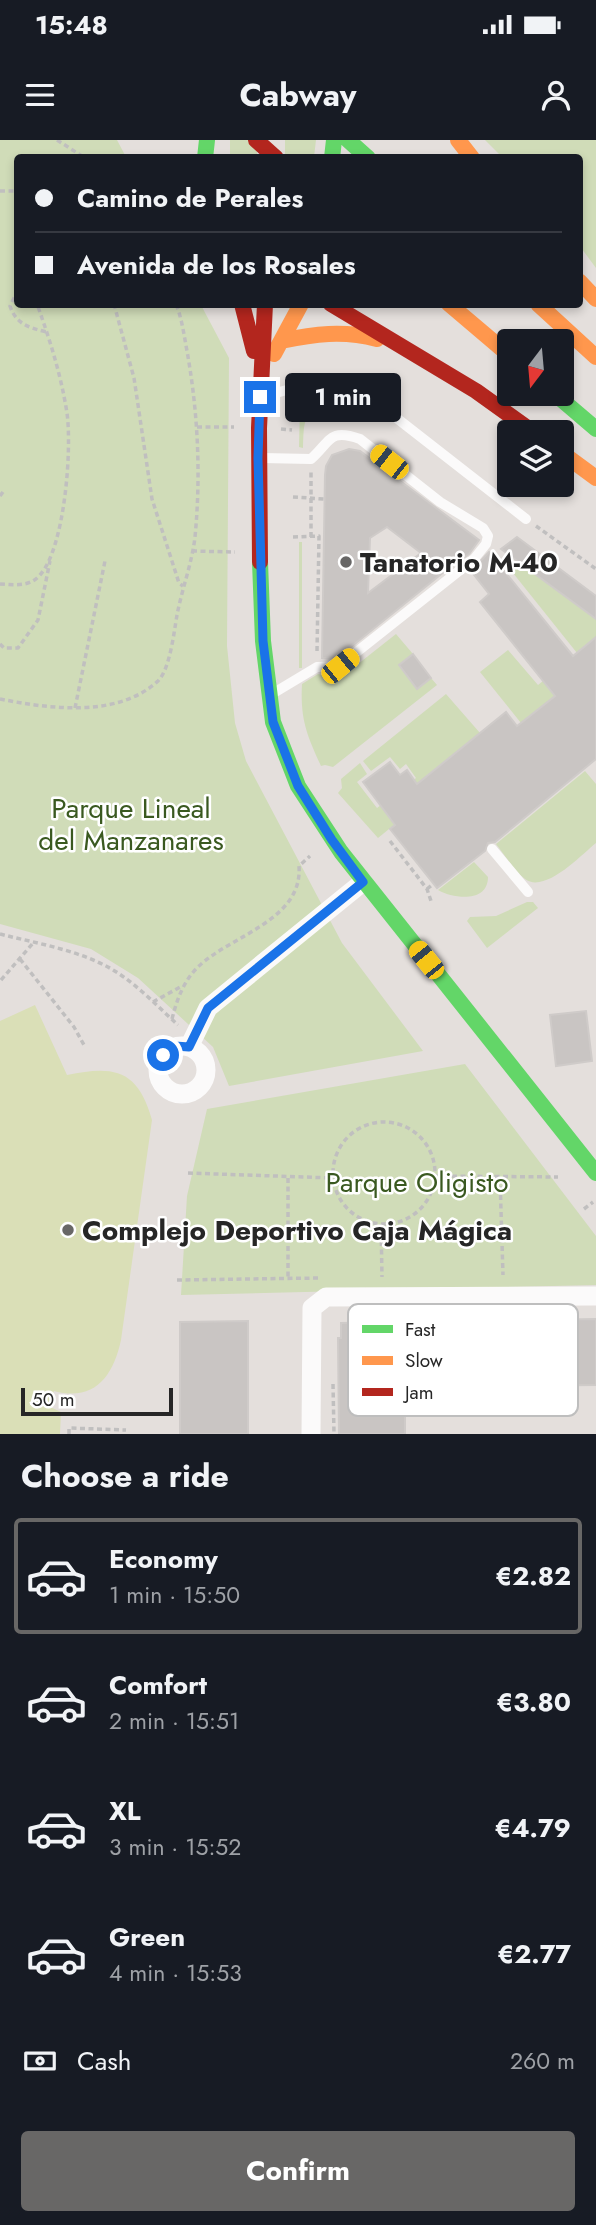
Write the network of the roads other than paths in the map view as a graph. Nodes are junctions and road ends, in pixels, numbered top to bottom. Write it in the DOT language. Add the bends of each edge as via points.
graph roads {
  1 [pos="256,140"];
  2 [pos="458,140"];
  3 [pos="344,141"];
  4 [pos="272,154"];
  5 [pos="362,154"];
  6 [pos="469,154"];
  7 [pos="583,285"];
  8 [pos="596,299"];
  9 [pos="243,308"];
  10 [pos="265,308"];
  11 [pos="299,308"];
  12 [pos="338,308"];
  13 [pos="454,308"];
  14 [pos="542,308"];
  15 [pos="281,341"];
  16 [pos="497,345"];
  17 [pos="407,349"];
  18 [pos="596,357"];
  19 [pos="261,377"];
  20 [pos="260,397"];
  21 [pos="569,406"];
  22 [pos="516,420"];
  23 [pos="596,429"];
  24 [pos="258,458"];
  25 [pos="574,462"];
  26 [pos="596,478"];
  27 [pos="526,519"];
  28 [pos="270,695"];
  29 [pos="492,849"];
  30 [pos="363,882"];
  31 [pos="528,892"];
  32 [pos="186,1038"];
  33 [pos="596,1173"];
  34 [pos="596,1296"];
  35 [pos="311,1434"];
  1 -- 4 [label="main road"];
  2 -- 6 [label="main road"];
  3 -- 5 [label="main road"];
  7 -- 8 [label="main road"];
  9 -- 19 [label="main road"];
  10 -- 19 [label="main road"];
  11 -- 15 [label="main road"];
  12 -- 17 [label="main road"];
  13 -- 16 [label="main road"];
  14 -- 18 [label="main road"];
  15 -- 17 [label="main road" via="326,331 365,335"];
  15 -- 19 [label="main road"];
  17 -- 22 [label="main road"];
  19 -- 20 [label="main road"];
  20 -- 24 [label="main road"];
  20 -- 27 [label="lane" via="318,386 376,402"];
  21 -- 23 [label="main road"];
  24 -- 28 [label="main road" via="263,641"];
  24 -- 28 [label="lane" via="311,459 331,436 360,439 488,536 474,559 340,666 317,667"];
  25 -- 26 [label="main road"];
  28 -- 30 [label="main road" via="273,722 298,786"];
  29 -- 31 [label="lane"];
  30 -- 32 [label="street" via="208,1008"];
  30 -- 33 [label="main road"];
  34 -- 35 [label="street" via="326,1297 312,1308"];
}
